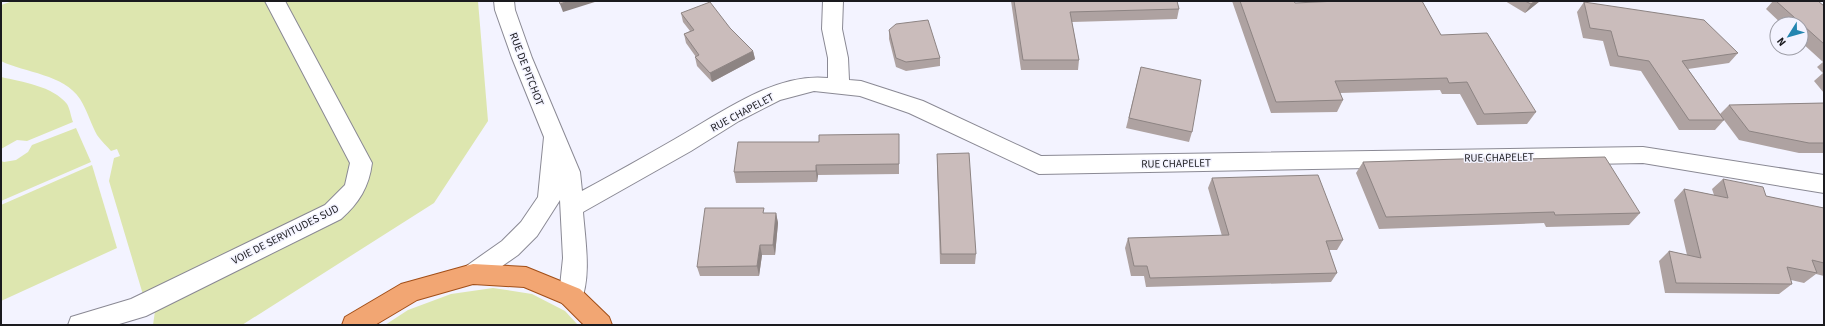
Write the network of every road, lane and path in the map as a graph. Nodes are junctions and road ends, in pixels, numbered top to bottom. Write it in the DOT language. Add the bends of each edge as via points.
graph roads {
  1 [pos="275,1"];
  2 [pos="504,1"];
  3 [pos="833,1"];
  4 [pos="839,87"];
  5 [pos="554,137"];
  6 [pos="1824,184"];
  7 [pos="572,207"];
  8 [pos="473,274"];
  9 [pos="571,296"];
  10 [pos="80,325"];
  11 [pos="354,325"];
  12 [pos="600,325"];
  1 -- 10 [label="street, VOIE DE SERVITUDES SUD" via="361,163 360,179 348,200 333,212 137,308"];
  2 -- 5 [label="street, RUE DE PITCHOT" via="522,58"];
  3 -- 4 [label="street" via="832,29 838,58"];
  4 -- 6 [label="street, RUE CHAPELET" via="861,89 916,107 1039,164 1643,155"];
  4 -- 7 [label="street, RUE CHAPELET" via="814,84 774,94 732,115"];
  5 -- 7 [label="street, RUE DE PITCHOT" via="569,172"];
  5 -- 8 [label="street" via="549,199 529,229 510,248"];
  7 -- 9 [label="street, RUE DE PITCHOT" via="575,258"];
  8 -- 9 [label="main road" via="526,277"];
  8 -- 11 [label="main road" via="410,291"];
  9 -- 12 [label="main road"];
}
